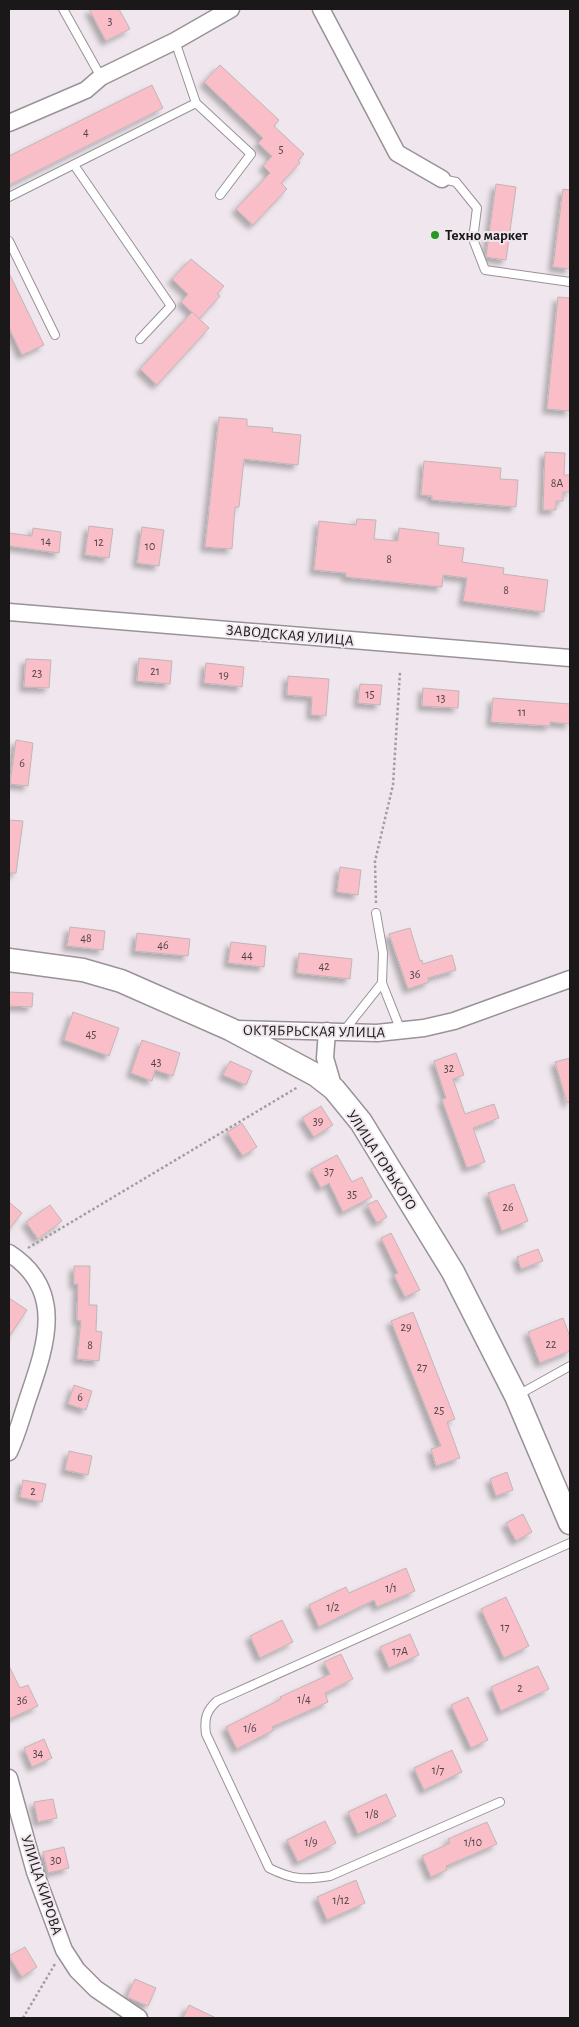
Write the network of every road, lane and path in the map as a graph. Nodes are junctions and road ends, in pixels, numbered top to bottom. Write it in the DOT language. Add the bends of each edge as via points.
graph roads {
  1 [pos="63,9"];
  2 [pos="231,9"];
  3 [pos="321,9"];
  4 [pos="175,41"];
  5 [pos="101,77"];
  6 [pos="196,103"];
  7 [pos="9,122"];
  8 [pos="74,165"];
  9 [pos="442,179"];
  10 [pos="220,195"];
  11 [pos="9,197"];
  12 [pos="9,241"];
  13 [pos="570,282"];
  14 [pos="56,336"];
  15 [pos="140,339"];
  16 [pos="9,615"];
  17 [pos="570,658"];
  18 [pos="400,672"];
  19 [pos="376,913"];
  20 [pos="9,960"];
  21 [pos="570,979"];
  22 [pos="382,983"];
  23 [pos="230,1029"];
  24 [pos="402,1031"];
  25 [pos="335,1032"];
  26 [pos="325,1082"];
  27 [pos="12,1255"];
  28 [pos="570,1366"];
  29 [pos="516,1396"];
  30 [pos="9,1452"];
  31 [pos="570,1522"];
  32 [pos="570,1543"];
  33 [pos="9,1778"];
  34 [pos="500,1802"];
  35 [pos="64,1950"];
  36 [pos="22,2018"];
  37 [pos="139,2018"];
  1 -- 5 [label="lane"];
  2 -- 4 [label="street"];
  3 -- 9 [label="street" via="397,153"];
  4 -- 5 [label="street"];
  4 -- 6 [label="lane"];
  5 -- 7 [label="street" via="86,90"];
  6 -- 8 [label="lane"];
  6 -- 10 [label="lane" via="251,154"];
  8 -- 11 [label="lane"];
  8 -- 15 [label="lane" via="171,306"];
  9 -- 13 [label="lane" via="456,182 477,208 473,239 485,270"];
  12 -- 14 [label="lane"];
  16 -- 17 [label="street, ЗАВОДСКАЯ УЛИЦА"];
  18 -- 19 [label="path" via="392,785 375,861"];
  19 -- 22 [label="lane" via="383,953"];
  20 -- 23 [label="main road, УЛИЦА ГОРЬКОГО" via="84,970 121,981"];
  21 -- 24 [label="street, ОКТЯБРЬСКАЯ УЛИЦА" via="454,1021"];
  22 -- 24 [label="lane"];
  22 -- 25 [label="lane"];
  23 -- 25 [label="street, ОКТЯБРЬСКАЯ УЛИЦА"];
  23 -- 26 [label="main road, УЛИЦА ГОРЬКОГО"];
  24 -- 25 [label="street, ОКТЯБРЬСКАЯ УЛИЦА"];
  25 -- 26 [label="street" via="325,1058"];
  26 -- 27 [label="path"];
  26 -- 29 [label="main road, УЛИЦА ГОРЬКОГО" via="361,1122 453,1272"];
  27 -- 30 [label="street" via="33,1276 43,1293 48,1317 39,1367"];
  28 -- 29 [label="lane"];
  29 -- 31 [label="main road, УЛИЦА ГОРЬКОГО"];
  32 -- 34 [label="lane" via="217,1701 208,1709 204,1721 206,1734 269,1868 288,1878 307,1880 330,1876"];
  33 -- 35 [label="street, УЛИЦА КИРОВА" via="35,1872"];
  35 -- 36 [label="path"];
  35 -- 37 [label="street, УЛИЦА КИРОВА" via="77,1970 96,1989"];
}
